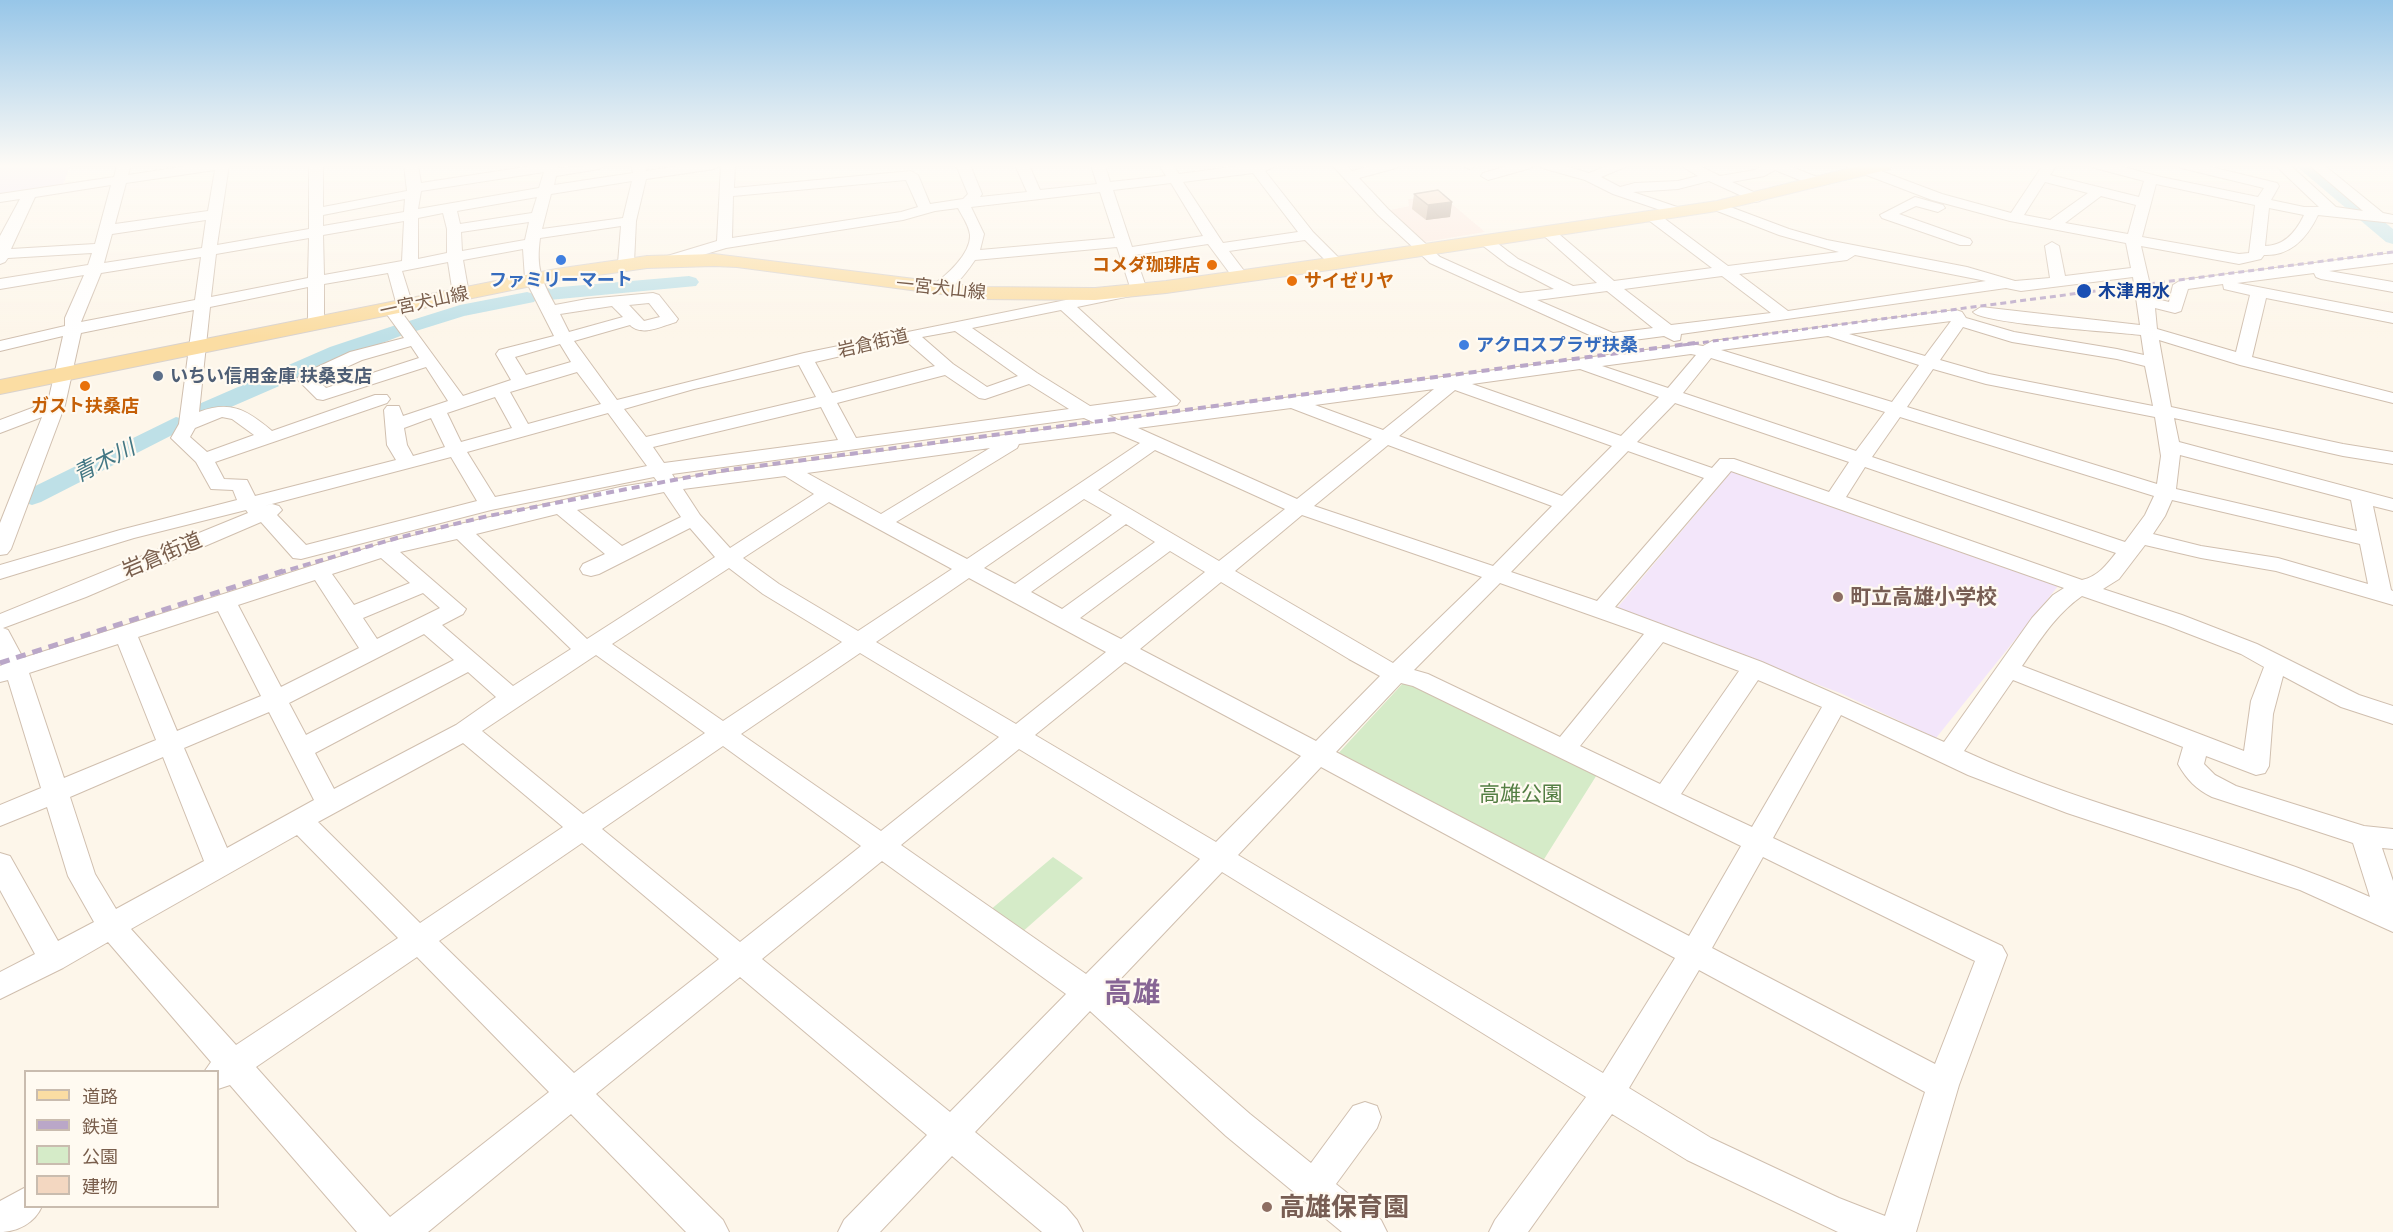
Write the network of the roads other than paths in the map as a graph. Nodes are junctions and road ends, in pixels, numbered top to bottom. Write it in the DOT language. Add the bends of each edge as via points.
graph roads {
  1 [pos="15,222"];
  2 [pos="108,222"];
  3 [pos="160,222"];
  4 [pos="212,222"];
  5 [pos="317,222"];
  6 [pos="367,222"];
  7 [pos="412,222"];
  8 [pos="452,222"];
  9 [pos="473,222"];
  10 [pos="506,222"];
  11 [pos="539,222"];
  12 [pos="629,222"];
  13 [pos="725,222"];
  14 [pos="861,222"];
  15 [pos="973,222"];
  16 [pos="1117,222"];
  17 [pos="1203,222"];
  18 [pos="1298,222"];
  19 [pos="1396,222"];
  20 [pos="1610,222"];
  21 [pos="1660,222"];
  22 [pos="1757,222"];
  23 [pos="1908,222"];
  24 [pos="1972,222"];
  25 [pos="2039,222"];
  26 [pos="2055,222"];
  27 [pos="2138,222"];
  28 [pos="2260,222"];
  29 [pos="2308,222"];
  30 [pos="2052,225"];
  31 [pos="454,229"];
  32 [pos="106,230"];
  33 [pos="317,232"];
  34 [pos="1548,232"];
  35 [pos="1308,235"];
  36 [pos="2133,240"];
  37 [pos="1487,242"];
  38 [pos="1965,243"];
  39 [pos="724,244"];
  40 [pos="1216,244"];
  41 [pos="2052,246"];
  42 [pos="1124,247"];
  43 [pos="101,248"];
  44 [pos="1423,250"];
  45 [pos="2258,250"];
  46 [pos="208,251"];
  47 [pos="1864,252"];
  48 [pos="1,256"];
  49 [pos="455,256"];
  50 [pos="968,256"];
  51 [pos="2393,258"];
  52 [pos="669,260"];
  53 [pos="626,263"];
  54 [pos="1336,263"];
  55 [pos="410,265"];
  56 [pos="394,268"];
  57 [pos="95,269"];
  58 [pos="1721,270"];
  59 [pos="2299,270"];
  60 [pos="1959,272"];
  61 [pos="2139,272"];
  62 [pos="1240,276"];
  63 [pos="533,279"];
  64 [pos="317,281"];
  65 [pos="2058,282"];
  66 [pos="2209,282"];
  67 [pos="2006,283"];
  68 [pos="0,284"];
  69 [pos="2181,285"];
  70 [pos="1610,286"];
  71 [pos="2393,287"];
  72 [pos="937,289"];
  73 [pos="1139,290"];
  74 [pos="1570,291"];
  75 [pos="2259,292"];
  76 [pos="461,294"];
  77 [pos="2144,295"];
  78 [pos="1518,298"];
  79 [pos="616,301"];
  80 [pos="202,304"];
  81 [pos="1065,305"];
  82 [pos="398,307"];
  83 [pos="2001,309"];
  84 [pos="549,312"];
  85 [pos="1981,312"];
  86 [pos="1785,316"];
  87 [pos="1958,318"];
  88 [pos="2393,318"];
  89 [pos="635,319"];
  90 [pos="316,323"];
  91 [pos="959,326"];
  92 [pos="73,329"];
  93 [pos="1669,330"];
  94 [pos="2150,332"];
  95 [pos="1829,333"];
  96 [pos="909,335"];
  97 [pos="564,338"];
  98 [pos="415,340"];
  99 [pos="0,346"];
  100 [pos="197,347"];
  101 [pos="1701,351"];
  102 [pos="804,358"];
  103 [pos="2243,358"];
  104 [pos="429,360"];
  105 [pos="1929,363"];
  106 [pos="2153,363"];
  107 [pos="582,365"];
  108 [pos="1582,365"];
  109 [pos="947,368"];
  110 [pos="62,374"];
  111 [pos="1031,377"];
  112 [pos="364,380"];
  113 [pos="521,382"];
  114 [pos="1452,383"];
  115 [pos="0,387"];
  116 [pos="500,390"];
  117 [pos="1670,397"];
  118 [pos="2393,398"];
  119 [pos="381,399"];
  120 [pos="826,399"];
  121 [pos="1292,402"];
  122 [pos="459,404"];
  123 [pos="56,405"];
  124 [pos="610,406"];
  125 [pos="1897,409"];
  126 [pos="437,411"];
  127 [pos="1088,413"];
  128 [pos="2163,413"];
  129 [pos="188,424"];
  130 [pos="394,425"];
  131 [pos="1117,426"];
  132 [pos="0,427"];
  133 [pos="522,430"];
  134 [pos="268,437"];
  135 [pos="1386,437"];
  136 [pos="1012,440"];
  137 [pos="1153,443"];
  138 [pos="641,444"];
  139 [pos="850,444"];
  140 [pos="1623,444"];
  141 [pos="2170,446"];
  142 [pos="457,450"];
  143 [pos="1861,458"];
  144 [pos="2393,458"];
  145 [pos="204,459"];
  146 [pos="407,463"];
  147 [pos="788,470"];
  148 [pos="1716,476"];
  149 [pos="664,478"];
  150 [pos="1084,490"];
  151 [pos="2165,493"];
  152 [pos="828,494"];
  153 [pos="2361,498"];
  154 [pos="1834,500"];
  155 [pos="489,504"];
  156 [pos="1564,504"];
  157 [pos="2393,505"];
  158 [pos="561,507"];
  159 [pos="1298,507"];
  160 [pos="254,509"];
  161 [pos="1126,515"];
  162 [pos="693,519"];
  163 [pos="881,522"];
  164 [pos="460,530"];
  165 [pos="2369,540"];
  166 [pos="1170,541"];
  167 [pos="2135,544"];
  168 [pos="0,549"];
  169 [pos="384,550"];
  170 [pos="620,555"];
  171 [pos="729,558"];
  172 [pos="969,568"];
  173 [pos="591,569"];
  174 [pos="319,570"];
  175 [pos="1221,570"];
  176 [pos="0,572"];
  177 [pos="1496,575"];
  178 [pos="426,584"];
  179 [pos="2081,587"];
  180 [pos="1016,593"];
  181 [pos="2387,596"];
  182 [pos="224,600"];
  183 [pos="1601,610"];
  184 [pos="350,615"];
  185 [pos="1064,618"];
  186 [pos="0,622"];
  187 [pos="427,624"];
  188 [pos="1658,632"];
  189 [pos="0,634"];
  190 [pos="125,634"];
  191 [pos="858,641"];
  192 [pos="592,648"];
  193 [pos="1122,650"];
  194 [pos="374,651"];
  195 [pos="471,661"];
  196 [pos="2277,664"];
  197 [pos="1754,668"];
  198 [pos="2010,670"];
  199 [pos="8,672"];
  200 [pos="1396,674"];
  201 [pos="513,698"];
  202 [pos="276,699"];
  203 [pos="1836,703"];
  204 [pos="2393,715"];
  205 [pos="465,731"];
  206 [pos="722,733"];
  207 [pos="1018,735"];
  208 [pos="170,744"];
  209 [pos="2198,744"];
  210 [pos="1565,748"];
  211 [pos="301,749"];
  212 [pos="1949,754"];
  213 [pos="1320,755"];
  214 [pos="56,793"];
  215 [pos="1665,797"];
  216 [pos="329,804"];
  217 [pos="0,816"];
  218 [pos="299,820"];
  219 [pos="582,829"];
  220 [pos="2364,836"];
  221 [pos="2393,839"];
  222 [pos="1759,842"];
  223 [pos="880,846"];
  224 [pos="1220,859"];
  225 [pos="0,864"];
  226 [pos="220,865"];
  227 [pos="2392,919"];
  228 [pos="111,926"];
  229 [pos="418,939"];
  230 [pos="1694,953"];
  231 [pos="53,959"];
  232 [pos="739,960"];
  233 [pos="0,986"];
  234 [pos="1089,993"];
  235 [pos="225,1070"];
  236 [pos="1943,1085"];
  237 [pos="1610,1092"];
  238 [pos="572,1093"];
  239 [pos="1365,1117"];
  240 [pos="952,1135"];
  241 [pos="1314,1186"];
  242 [pos="24,1205"];
  243 [pos="0,1221"];
  244 [pos="380,1232"];
  245 [pos="400,1232"];
  246 [pos="711,1232"];
  247 [pos="856,1232"];
  248 [pos="1065,1232"];
  249 [pos="1369,1232"];
  250 [pos="1507,1232"];
  251 [pos="1881,1232"];
  252 [pos="1898,1232"];
  1 -- 48 [label="street"];
  2 -- 32 [label="street"];
  3 -- 32 [label="street"];
  4 -- 46 [label="street"];
  5 -- 33 [label="street"];
  6 -- 33 [label="street"];
  7 -- 55 [label="street"];
  8 -- 31 [label="street"];
  9 -- 31 [label="street"];
  10 -- 49 [label="street"];
  11 -- 63 [label="street" via="530,271"];
  12 -- 53 [label="street"];
  13 -- 39 [label="street"];
  14 -- 39 [label="street"];
  15 -- 50 [label="street" via="976,247"];
  16 -- 42 [label="street"];
  17 -- 40 [label="street"];
  18 -- 35 [label="street"];
  19 -- 44 [label="street"];
  20 -- 34 [label="main road, 一宮犬山線"];
  21 -- 58 [label="street"];
  22 -- 47 [label="street"];
  23 -- 38 [label="street"];
  24 -- 38 [label="street" via="1977,226"];
  25 -- 30 [label="street"];
  26 -- 30 [label="street"];
  27 -- 36 [label="street"];
  28 -- 45 [label="street"];
  29 -- 45 [label="street" via="2304,233 2291,244 2270,251"];
  30 -- 36 [label="street"];
  31 -- 49 [label="street"];
  32 -- 43 [label="street"];
  33 -- 46 [label="street"];
  33 -- 64 [label="street"];
  34 -- 37 [label="main road, 一宮犬山線"];
  34 -- 70 [label="street"];
  35 -- 40 [label="street"];
  35 -- 54 [label="street"];
  36 -- 45 [label="street" via="2239,259 2256,256"];
  36 -- 61 [label="street"];
  37 -- 44 [label="main road, 一宮犬山線"];
  37 -- 74 [label="street" via="1513,261"];
  38 -- 60 [label="street"];
  39 -- 52 [label="street"];
  40 -- 42 [label="street"];
  40 -- 62 [label="street"];
  41 -- 65 [label="street"];
  42 -- 50 [label="street"];
  42 -- 73 [label="street"];
  43 -- 48 [label="street"];
  43 -- 57 [label="street"];
  44 -- 54 [label="main road, 一宮犬山線"];
  44 -- 78 [label="street" via="1436,260"];
  46 -- 57 [label="street"];
  46 -- 80 [label="street"];
  47 -- 58 [label="street"];
  47 -- 60 [label="street"];
  49 -- 55 [label="street"];
  49 -- 76 [label="street"];
  50 -- 72 [label="street" via="947,284"];
  51 -- 59 [label="street"];
  52 -- 53 [label="main road, 一宮犬山線"];
  52 -- 72 [label="main road, 一宮犬山線" via="737,261"];
  53 -- 63 [label="main road, 一宮犬山線"];
  54 -- 62 [label="main road, 一宮犬山線"];
  55 -- 56 [label="street"];
  56 -- 64 [label="street"];
  56 -- 82 [label="street"];
  57 -- 68 [label="street"];
  57 -- 92 [label="street" via="73,318"];
  58 -- 70 [label="street"];
  58 -- 86 [label="street"];
  59 -- 66 [label="street"];
  59 -- 71 [label="street"];
  60 -- 67 [label="street"];
  61 -- 65 [label="street"];
  61 -- 77 [label="street"];
  62 -- 73 [label="main road, 一宮犬山線"];
  63 -- 76 [label="main road, 一宮犬山線"];
  63 -- 84 [label="street"];
  64 -- 80 [label="street"];
  64 -- 90 [label="street"];
  65 -- 67 [label="street" via="2021,286"];
  66 -- 69 [label="street"];
  66 -- 75 [label="street"];
  67 -- 86 [label="street"];
  69 -- 77 [label="street"];
  69 -- 77 [label="street" via="2175,308"];
  70 -- 74 [label="street"];
  70 -- 93 [label="street"];
  72 -- 73 [label="main road, 一宮犬山線" via="1024,294"];
  73 -- 81 [label="street, 岩倉街道"];
  74 -- 78 [label="street"];
  75 -- 88 [label="street"];
  75 -- 103 [label="street"];
  76 -- 82 [label="main road, 一宮犬山線"];
  77 -- 94 [label="street"];
  78 -- 93 [label="street" via="1611,338"];
  79 -- 84 [label="street" via="580,303"];
  79 -- 89 [label="street"];
  79 -- 89 [label="street" via="653,298 670,319 641,327"];
  80 -- 92 [label="street"];
  80 -- 100 [label="street"];
  81 -- 91 [label="street, 岩倉街道"];
  81 -- 127 [label="street" via="1171,401"];
  82 -- 90 [label="main road, 一宮犬山線"];
  82 -- 98 [label="street"];
  83 -- 85 [label="street"];
  84 -- 97 [label="street"];
  85 -- 87 [label="street"];
  85 -- 94 [label="street"];
  86 -- 93 [label="street"];
  87 -- 95 [label="street"];
  87 -- 105 [label="street"];
  87 -- 106 [label="street" via="2012,337"];
  89 -- 97 [label="street"];
  90 -- 100 [label="main road, 一宮犬山線"];
  91 -- 96 [label="street, 岩倉街道"];
  91 -- 111 [label="street"];
  92 -- 99 [label="street"];
  92 -- 110 [label="street"];
  93 -- 101 [label="street" via="1680,342"];
  94 -- 103 [label="street"];
  94 -- 106 [label="street"];
  95 -- 101 [label="street" via="1712,346"];
  95 -- 105 [label="street"];
  96 -- 102 [label="street, 岩倉街道"];
  96 -- 109 [label="street"];
  97 -- 107 [label="street"];
  97 -- 113 [label="street" via="505,354"];
  98 -- 104 [label="street"];
  98 -- 112 [label="street" via="356,356 306,379 323,395"];
  100 -- 110 [label="main road, 一宮犬山線"];
  100 -- 129 [label="street"];
  101 -- 108 [label="street"];
  101 -- 117 [label="street"];
  101 -- 125 [label="street"];
  102 -- 120 [label="street"];
  102 -- 124 [label="street, 岩倉街道"];
  103 -- 118 [label="street"];
  104 -- 112 [label="street"];
  104 -- 122 [label="street"];
  105 -- 125 [label="street"];
  105 -- 128 [label="street" via="1986,379"];
  106 -- 128 [label="street"];
  107 -- 113 [label="street"];
  107 -- 124 [label="street"];
  108 -- 114 [label="street"];
  108 -- 117 [label="street"];
  109 -- 111 [label="street" via="985,394"];
  109 -- 120 [label="street"];
  110 -- 115 [label="main road, 一宮犬山線"];
  110 -- 123 [label="street"];
  111 -- 127 [label="street"];
  112 -- 119 [label="street"];
  113 -- 116 [label="street"];
  114 -- 121 [label="street"];
  114 -- 135 [label="street"];
  114 -- 140 [label="street"];
  116 -- 122 [label="street"];
  116 -- 133 [label="street"];
  117 -- 140 [label="street"];
  117 -- 143 [label="street"];
  119 -- 130 [label="street" via="395,412"];
  119 -- 134 [label="street"];
  120 -- 138 [label="street"];
  120 -- 139 [label="street"];
  121 -- 131 [label="street"];
  121 -- 135 [label="street"];
  122 -- 126 [label="street"];
  123 -- 132 [label="street"];
  123 -- 168 [label="street"];
  124 -- 133 [label="street, 岩倉街道"];
  124 -- 138 [label="street"];
  125 -- 143 [label="street"];
  125 -- 151 [label="street"];
  126 -- 130 [label="street"];
  126 -- 142 [label="street"];
  127 -- 131 [label="street"];
  127 -- 139 [label="street"];
  128 -- 141 [label="street"];
  128 -- 144 [label="street"];
  129 -- 134 [label="street" via="212,412 226,411 241,416"];
  129 -- 145 [label="street" via="180,438"];
  130 -- 146 [label="street" via="397,445"];
  131 -- 136 [label="street"];
  131 -- 137 [label="street"];
  133 -- 142 [label="street, 岩倉街道"];
  134 -- 145 [label="street"];
  135 -- 156 [label="street"];
  135 -- 159 [label="street"];
  136 -- 147 [label="street"];
  136 -- 163 [label="street"];
  137 -- 150 [label="street"];
  137 -- 159 [label="street"];
  138 -- 149 [label="street"];
  139 -- 149 [label="street"];
  140 -- 148 [label="street"];
  140 -- 156 [label="street"];
  141 -- 151 [label="street"];
  141 -- 153 [label="street"];
  142 -- 146 [label="street, 岩倉街道"];
  142 -- 155 [label="street"];
  143 -- 154 [label="street"];
  143 -- 167 [label="street"];
  145 -- 160 [label="street" via="218,485 240,484"];
  146 -- 160 [label="street, 岩倉街道" via="322,486 283,506"];
  147 -- 149 [label="street"];
  147 -- 152 [label="street"];
  148 -- 154 [label="street" via="1727,463"];
  148 -- 183 [label="street"];
  149 -- 155 [label="street"];
  149 -- 158 [label="street"];
  149 -- 162 [label="street"];
  150 -- 161 [label="street"];
  150 -- 172 [label="street"];
  151 -- 165 [label="street"];
  151 -- 167 [label="street" via="2155,516"];
  152 -- 163 [label="street"];
  152 -- 171 [label="street"];
  153 -- 157 [label="street"];
  153 -- 165 [label="street"];
  154 -- 179 [label="street"];
  155 -- 160 [label="street" via="301,553 267,517"];
  156 -- 177 [label="street"];
  158 -- 164 [label="street"];
  158 -- 170 [label="street"];
  159 -- 175 [label="street"];
  159 -- 177 [label="street"];
  160 -- 176 [label="street" via="128,534"];
  160 -- 186 [label="street, 岩倉街道" via="78,592"];
  161 -- 166 [label="street"];
  161 -- 180 [label="street"];
  162 -- 170 [label="street"];
  162 -- 171 [label="street"];
  163 -- 172 [label="street"];
  164 -- 169 [label="street"];
  164 -- 192 [label="street"];
  165 -- 181 [label="street"];
  166 -- 175 [label="street"];
  166 -- 185 [label="street"];
  167 -- 179 [label="street" via="2111,574 2099,583"];
  167 -- 181 [label="street" via="2278,565"];
  169 -- 174 [label="street"];
  169 -- 178 [label="street"];
  170 -- 173 [label="street"];
  171 -- 191 [label="street" via="771,589"];
  171 -- 192 [label="street"];
  172 -- 180 [label="street"];
  172 -- 191 [label="street"];
  174 -- 182 [label="street"];
  174 -- 184 [label="street"];
  175 -- 193 [label="street"];
  175 -- 200 [label="street" via="1252,593"];
  177 -- 183 [label="street"];
  177 -- 200 [label="street"];
  178 -- 184 [label="street"];
  178 -- 187 [label="street" via="455,609"];
  179 -- 196 [label="street" via="2206,632"];
  179 -- 198 [label="street" via="2061,600 2040,623"];
  180 -- 185 [label="street"];
  182 -- 190 [label="street"];
  182 -- 202 [label="street"];
  183 -- 188 [label="street"];
  184 -- 194 [label="street"];
  185 -- 193 [label="street"];
  187 -- 194 [label="street"];
  187 -- 195 [label="street"];
  188 -- 197 [label="street"];
  188 -- 210 [label="street"];
  189 -- 199 [label="street"];
  190 -- 199 [label="street"];
  190 -- 208 [label="street"];
  191 -- 206 [label="street"];
  191 -- 207 [label="street"];
  192 -- 201 [label="street"];
  192 -- 206 [label="street"];
  193 -- 207 [label="street"];
  193 -- 213 [label="street"];
  194 -- 202 [label="street"];
  195 -- 201 [label="street"];
  195 -- 211 [label="street"];
  196 -- 204 [label="street" via="2350,701"];
  196 -- 209 [label="street" via="2261,707 2256,766"];
  197 -- 203 [label="street"];
  197 -- 215 [label="street"];
  198 -- 209 [label="street"];
  198 -- 212 [label="street"];
  199 -- 214 [label="street"];
  200 -- 210 [label="street" via="1420,680"];
  200 -- 213 [label="street"];
  201 -- 205 [label="street"];
  202 -- 208 [label="street"];
  202 -- 211 [label="street"];
  203 -- 212 [label="street"];
  203 -- 222 [label="street"];
  205 -- 216 [label="street"];
  205 -- 219 [label="street"];
  206 -- 219 [label="street"];
  206 -- 223 [label="street"];
  207 -- 223 [label="street"];
  207 -- 224 [label="street"];
  208 -- 214 [label="street"];
  208 -- 226 [label="street"];
  209 -- 220 [label="street" via="2191,764 2196,775 2209,785"];
  210 -- 215 [label="street"];
  211 -- 216 [label="street"];
  212 -- 227 [label="street" via="2076,806 2310,882"];
  213 -- 224 [label="street"];
  213 -- 230 [label="street"];
  214 -- 217 [label="street"];
  214 -- 228 [label="street" via="82,876"];
  215 -- 222 [label="street"];
  216 -- 218 [label="street"];
  218 -- 226 [label="street"];
  218 -- 229 [label="street"];
  219 -- 229 [label="street"];
  219 -- 232 [label="street"];
  220 -- 221 [label="street"];
  220 -- 227 [label="street"];
  222 -- 230 [label="street"];
  222 -- 236 [label="street" via="1992,954"];
  223 -- 232 [label="street"];
  223 -- 234 [label="street"];
  224 -- 234 [label="street"];
  224 -- 237 [label="street"];
  225 -- 231 [label="street"];
  226 -- 228 [label="street"];
  228 -- 231 [label="street"];
  228 -- 235 [label="street"];
  229 -- 235 [label="street"];
  229 -- 238 [label="street"];
  230 -- 236 [label="street"];
  230 -- 237 [label="street"];
  231 -- 233 [label="street"];
  232 -- 238 [label="street"];
  232 -- 240 [label="street"];
  234 -- 240 [label="street"];
  234 -- 241 [label="street" via="1238,1125"];
  235 -- 244 [label="street"];
  236 -- 252 [label="street"];
  237 -- 250 [label="street"];
  237 -- 251 [label="street" via="1699,1149"];
  238 -- 245 [label="street"];
  238 -- 246 [label="street"];
  239 -- 241 [label="street"];
  240 -- 247 [label="street"];
  240 -- 248 [label="street"];
  241 -- 249 [label="street"];
  242 -- 243 [label="street"];
}
